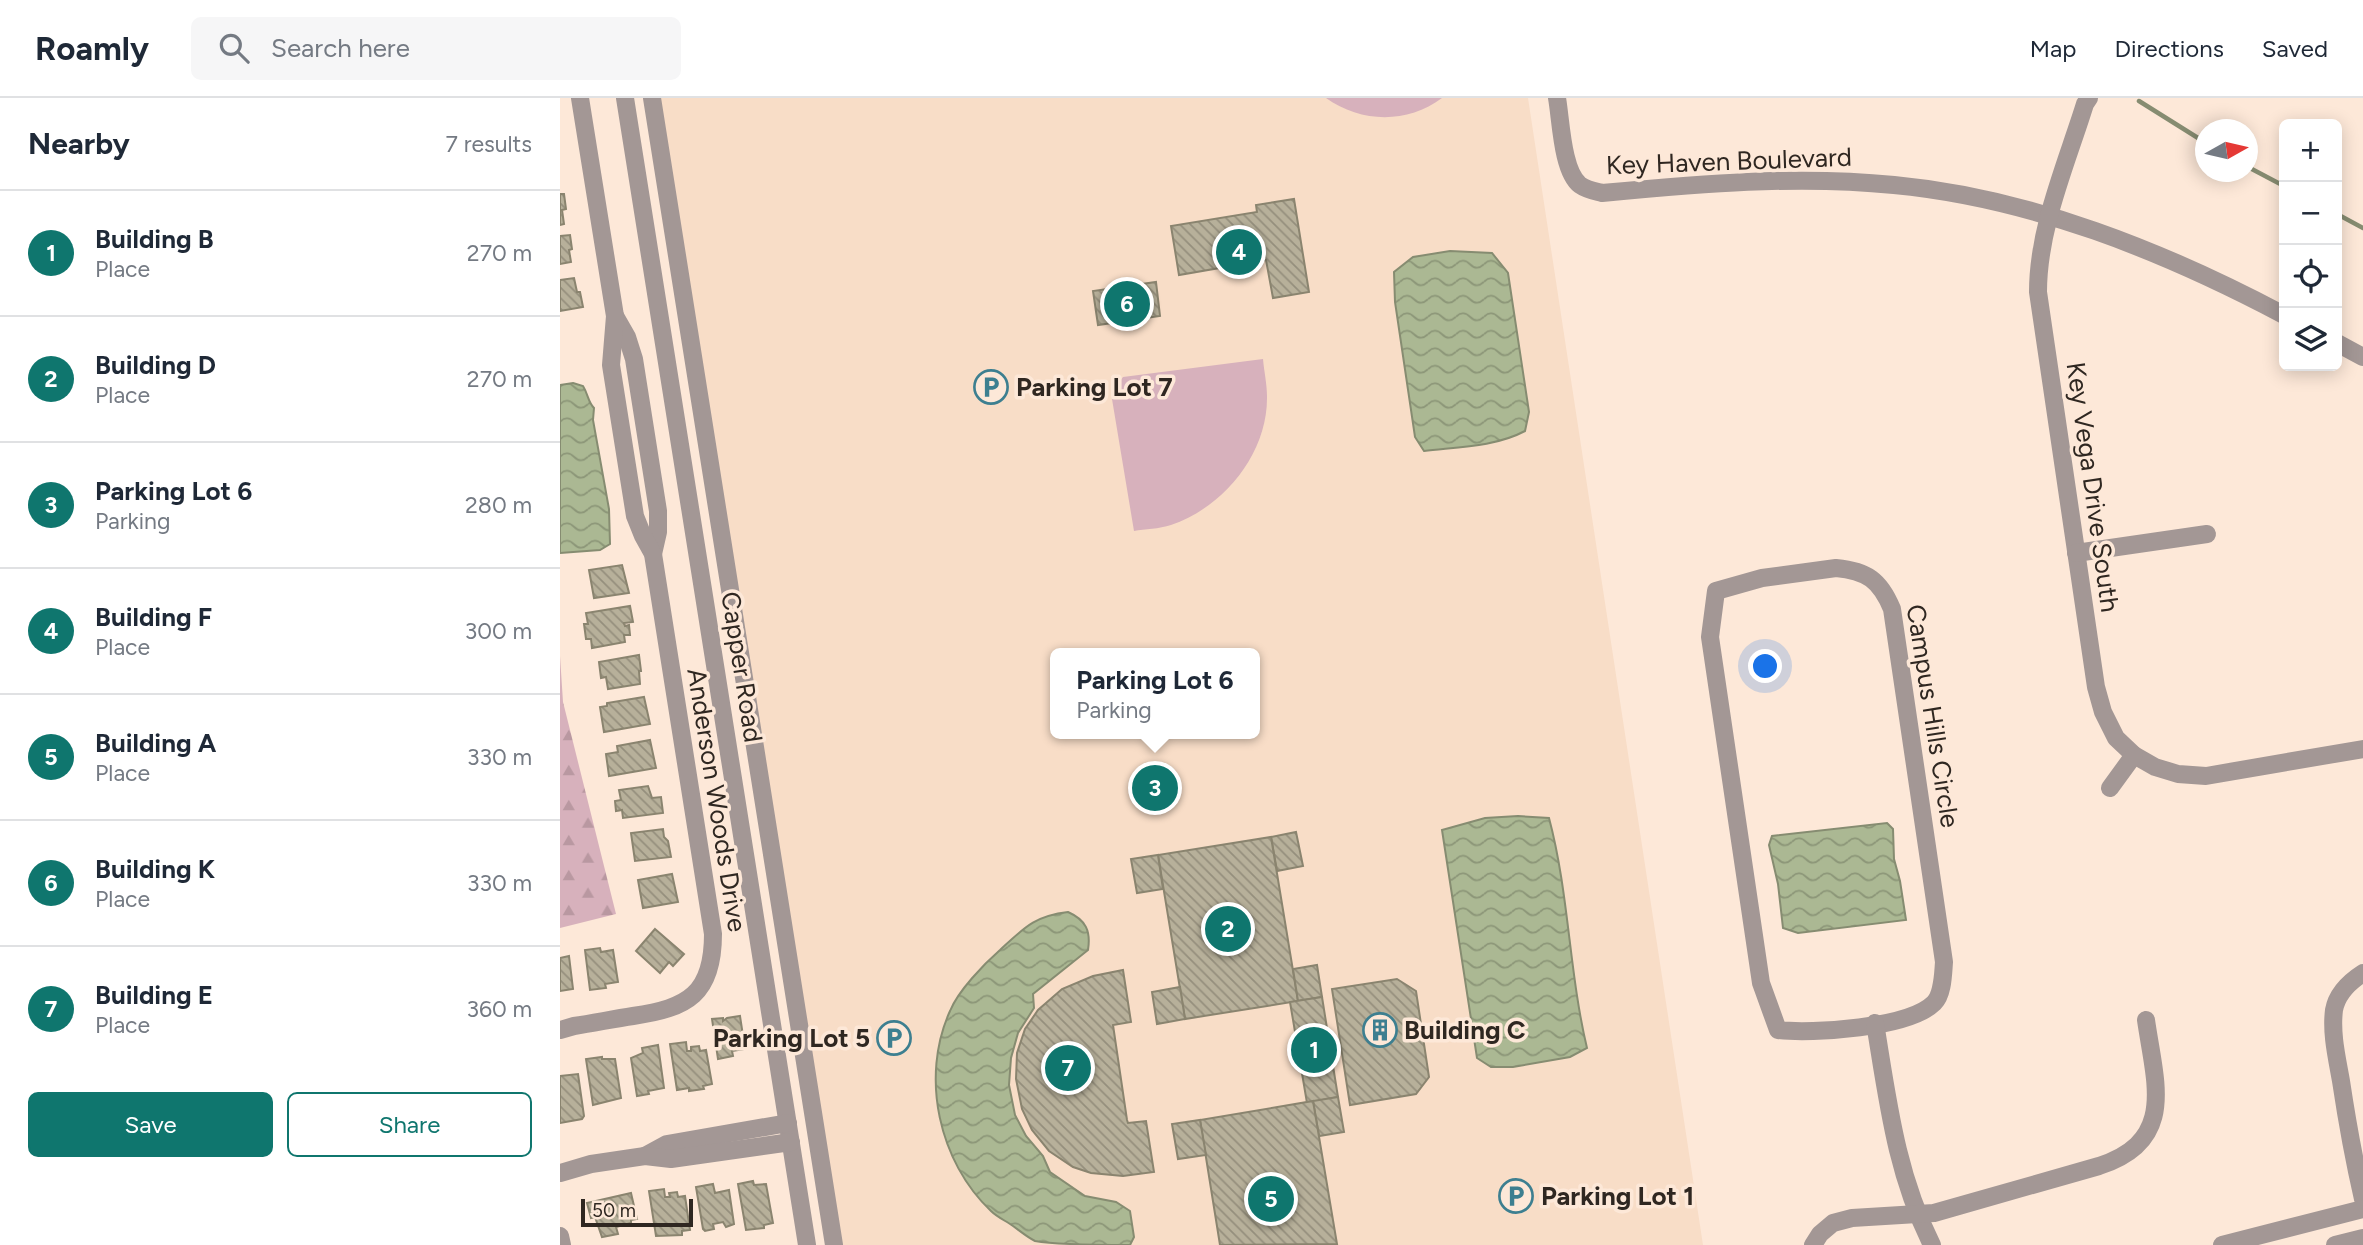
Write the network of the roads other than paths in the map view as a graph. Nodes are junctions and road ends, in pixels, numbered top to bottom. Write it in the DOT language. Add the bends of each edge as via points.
graph roads {
  1 [pos="580,98"];
  2 [pos="625,98"];
  3 [pos="652,98"];
  4 [pos="1557,98"];
  5 [pos="2089,98"];
  6 [pos="2049,217"];
  7 [pos="2279,312"];
  8 [pos="2342,346"];
  9 [pos="2363,357"];
  10 [pos="2207,534"];
  11 [pos="2076,553"];
  12 [pos="2363,749"];
  13 [pos="2134,755"];
  14 [pos="2110,788"];
  15 [pos="2363,973"];
  16 [pos="2146,1020"];
  17 [pos="1875,1023"];
  18 [pos="560,1030"];
  19 [pos="788,1123"];
  20 [pos="726,1133"];
  21 [pos="791,1142"];
  22 [pos="729,1152"];
  23 [pos="645,1156"];
  24 [pos="560,1173"];
  25 [pos="2363,1199"];
  26 [pos="2363,1209"];
  27 [pos="1917,1214"];
  28 [pos="560,1236"];
  29 [pos="2363,1238"];
  30 [pos="562,1245"];
  31 [pos="807,1245"];
  32 [pos="834,1245"];
  33 [pos="1813,1245"];
  34 [pos="1933,1245"];
  35 [pos="2222,1245"];
  36 [pos="2335,1245"];
  1 -- 18 [label="street, Anderson Woods Drive" via="615,316 611,365 635,516 653,554 713,955 707,976 683,1004"];
  2 -- 19 [label="street, Capper Road"];
  3 -- 32 [label="street, Capper Road"];
  4 -- 6 [label="street, Key Haven Boulevard" via="1572,176 1579,184 1602,193 1763,181 1837,181 1954,193"];
  5 -- 6 [label="street, Key Vega Drive South"];
  6 -- 7 [label="street, Key Haven Boulevard" via="2193,268"];
  6 -- 11 [label="street, Key Vega Drive South" via="2038,266 2038,292"];
  8 -- 9 [label="street"];
  10 -- 11 [label="street"];
  11 -- 13 [label="street, Key Vega Drive South" via="2103,712 2116,738"];
  12 -- 13 [label="street" via="2206,776 2178,774"];
  13 -- 14 [label="street"];
  15 -- 25 [label="street" via="2341,992 2334,1009 2333,1033"];
  16 -- 27 [label="street" via="2157,1094 2155,1115 2147,1135 2132,1151 2099,1166"];
  17 -- 17 [label="street, Campus Hills Circle" via="1898,1020 1936,1002 1944,962 1892,609 1885,592 1856,570 1836,568 1762,578 1716,591 1710,637 1768,1007 1778,1030 1823,1032"];
  17 -- 27 [label="street" via="1900,1163"];
  19 -- 20 [label="street"];
  19 -- 21 [label="street, Capper Road"];
  20 -- 22 [label="street"];
  20 -- 23 [label="street" via="667,1144"];
  21 -- 22 [label="street"];
  21 -- 31 [label="street, Capper Road"];
  22 -- 23 [label="street" via="671,1159"];
  23 -- 24 [label="street"];
  26 -- 35 [label="street"];
  27 -- 33 [label="street" via="1833,1223"];
  27 -- 34 [label="street"];
  28 -- 30 [label="street"];
  29 -- 36 [label="street"];
}
